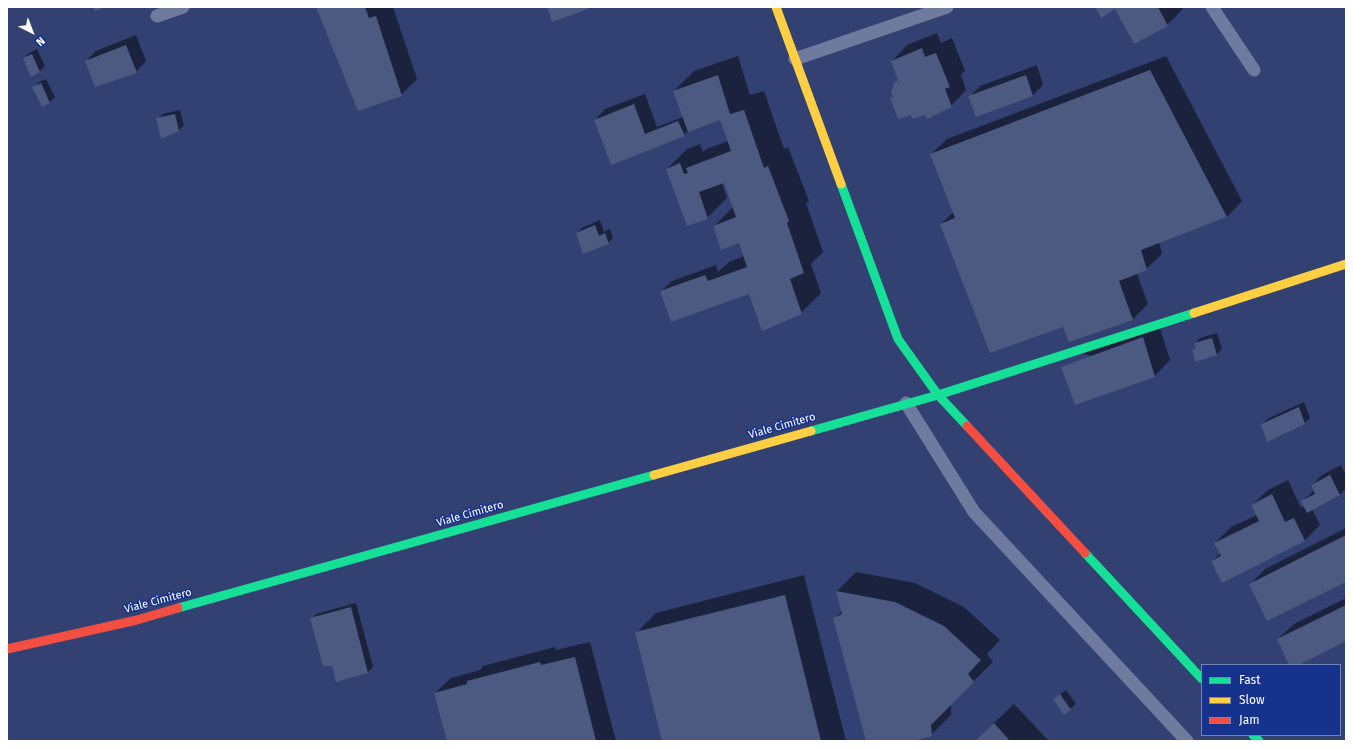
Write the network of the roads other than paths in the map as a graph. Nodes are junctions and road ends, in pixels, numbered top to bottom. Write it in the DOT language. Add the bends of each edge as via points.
graph roads {
  1 [pos="183,7"];
  2 [pos="776,7"];
  3 [pos="947,7"];
  4 [pos="1212,7"];
  5 [pos="157,16"];
  6 [pos="795,59"];
  7 [pos="1254,70"];
  8 [pos="1346,264"];
  9 [pos="938,395"];
  10 [pos="906,403"];
  11 [pos="7,649"];
  12 [pos="1201,678"];
  13 [pos="1187,741"];
  1 -- 5 [label="lane"];
  2 -- 6 [label="street"];
  3 -- 6 [label="lane"];
  4 -- 7 [label="lane"];
  6 -- 9 [label="street" via="898,339"];
  8 -- 9 [label="street, Viale Cimitero"];
  9 -- 10 [label="street, Viale Cimitero"];
  9 -- 12 [label="street"];
  10 -- 11 [label="street, Viale Cimitero" via="137,620"];
  10 -- 13 [label="lane" via="974,512"];
}
